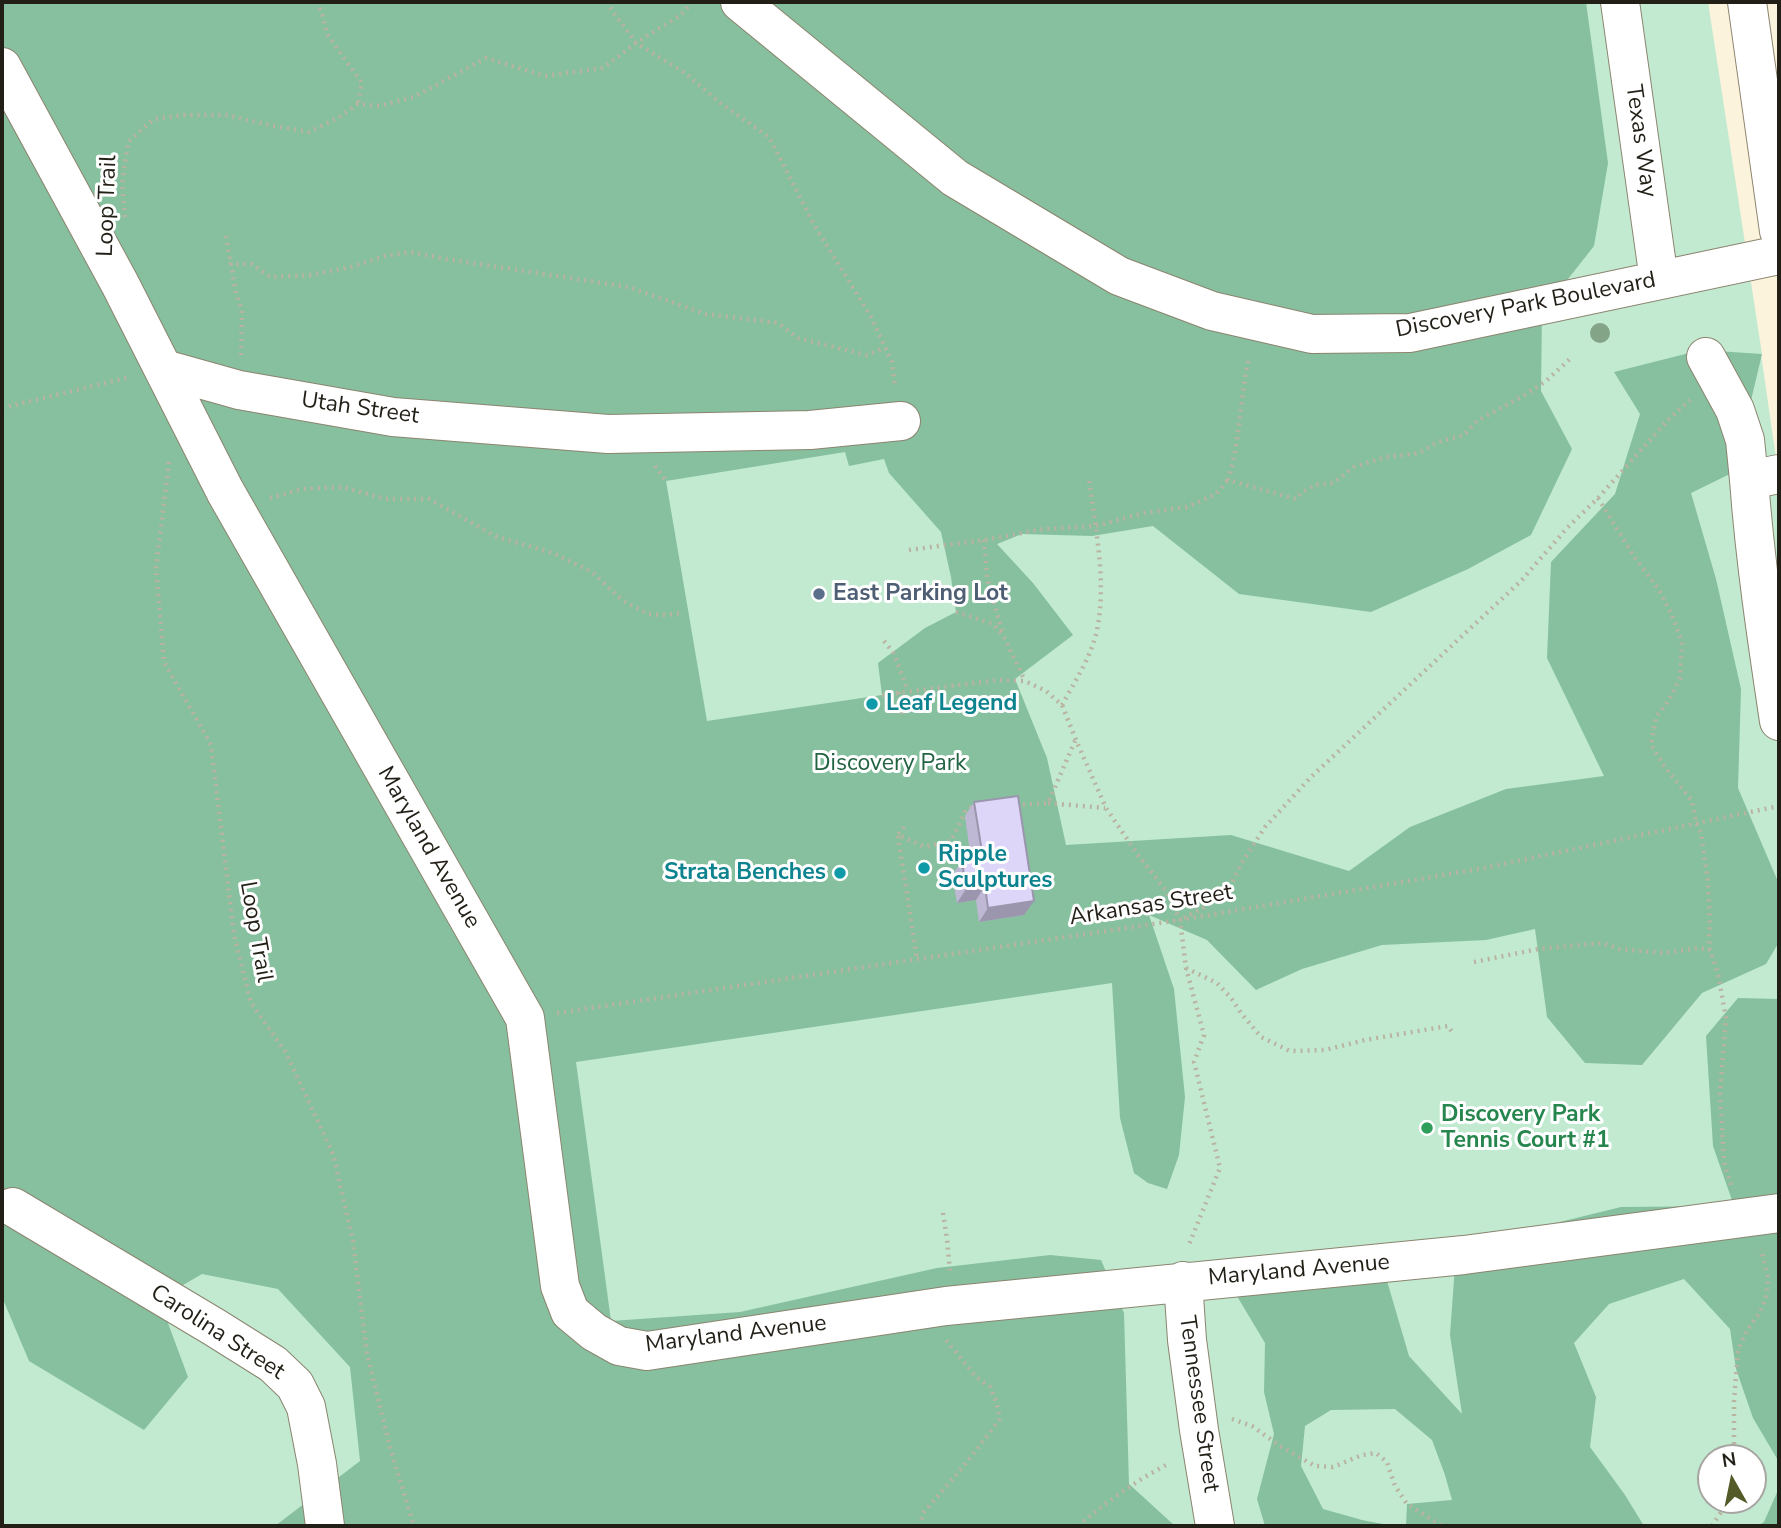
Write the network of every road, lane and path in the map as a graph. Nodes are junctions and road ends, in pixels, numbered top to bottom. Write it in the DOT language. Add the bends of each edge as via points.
graph roads {
  1 [pos="316,2"];
  2 [pos="606,2"];
  3 [pos="692,2"];
  4 [pos="740,2"];
  5 [pos="1620,2"];
  6 [pos="1747,2"];
  7 [pos="636,43"];
  8 [pos="2,67"];
  9 [pos="358,104"];
  10 [pos="125,219"];
  11 [pos="1779,231"];
  12 [pos="226,236"];
  13 [pos="1779,255"];
  14 [pos="231,264"];
  15 [pos="1659,280"];
  16 [pos="885,348"];
  17 [pos="1572,357"];
  18 [pos="1248,361"];
  19 [pos="1710,365"];
  20 [pos="163,369"];
  21 [pos="239,390"];
  22 [pos="2,408"];
  23 [pos="899,408"];
  24 [pos="170,453"];
  25 [pos="1764,477"];
  26 [pos="1089,478"];
  27 [pos="1228,480"];
  28 [pos="225,491"];
  29 [pos="1598,498"];
  30 [pos="1095,526"];
  31 [pos="984,540"];
  32 [pos="909,550"];
  33 [pos="956,612"];
  34 [pos="680,613"];
  35 [pos="1003,635"];
  36 [pos="884,641"];
  37 [pos="1025,681"];
  38 [pos="908,691"];
  39 [pos="899,692"];
  40 [pos="882,695"];
  41 [pos="1062,705"];
  42 [pos="902,715"];
  43 [pos="1779,721"];
  44 [pos="1076,740"];
  45 [pos="1048,803"];
  46 [pos="1007,805"];
  47 [pos="1779,806"];
  48 [pos="980,807"];
  49 [pos="1106,808"];
  50 [pos="1696,823"];
  51 [pos="904,827"];
  52 [pos="898,835"];
  53 [pos="1180,920"];
  54 [pos="1709,937"];
  55 [pos="1699,948"];
  56 [pos="1710,950"];
  57 [pos="917,959"];
  58 [pos="1474,962"];
  59 [pos="1186,968"];
  60 [pos="525,1018"];
  61 [pos="1454,1035"];
  62 [pos="13,1207"];
  63 [pos="1766,1215"];
  64 [pos="1764,1262"];
  65 [pos="1183,1281"];
  66 [pos="942,1335"];
  67 [pos="1198,1423"];
  68 [pos="1734,1444"];
  69 [pos="325,1526"];
  70 [pos="414,1526"];
  71 [pos="919,1526"];
  72 [pos="1079,1526"];
  73 [pos="1215,1526"];
  74 [pos="1442,1526"];
  1 -- 9 [label="path" via="327,34 362,83"];
  2 -- 7 [label="path"];
  3 -- 7 [label="path, Loop Trail" via="681,15"];
  4 -- 15 [label="street, Discovery Park Boulevard" via="954,178 1119,276 1212,311 1312,334 1410,333"];
  5 -- 15 [label="street, Texas Way"];
  6 -- 11 [label="street"];
  7 -- 9 [label="path, Loop Trail" via="603,68 545,76 486,58 414,97 379,106"];
  7 -- 16 [label="path" via="685,73 769,137"];
  8 -- 20 [label="street"];
  9 -- 10 [label="path, Loop Trail" via="309,132 226,115 154,119 128,142 122,184"];
  12 -- 14 [label="path"];
  13 -- 15 [label="street, Discovery Park Boulevard"];
  14 -- 16 [label="path" via="253,264 270,277 310,275 411,251 628,287 706,314 778,323 798,338 866,355"];
  14 -- 21 [label="path" via="242,310"];
  16 -- 23 [label="path"];
  17 -- 27 [label="path" via="1546,381 1477,421 1464,435 1419,453 1354,467 1333,483 1315,485 1296,499"];
  18 -- 27 [label="path" via="1236,454"];
  19 -- 25 [label="street"];
  19 -- 29 [label="path" via="1687,403"];
  20 -- 21 [label="street, Utah Street"];
  20 -- 22 [label="path"];
  20 -- 28 [label="street, Maryland Avenue"];
  21 -- 23 [label="street, Utah Street" via="393,417 608,434 810,430"];
  24 -- 70 [label="path, Loop Trail" via="156,568 164,662 211,745 234,935 251,1003 286,1053 332,1154 353,1241 367,1354"];
  25 -- 43 [label="street" via="1756,553"];
  26 -- 30 [label="path"];
  27 -- 30 [label="path" via="1216,494 1187,507"];
  28 -- 34 [label="path" via="266,499 302,489 342,487 386,499 429,499 498,537 553,553 592,572 622,600 648,614"];
  28 -- 60 [label="street, Maryland Avenue"];
  29 -- 50 [label="path" via="1658,588 1682,642 1679,678 1656,717 1651,745 1692,801"];
  29 -- 53 [label="path" via="1521,581 1311,777 1265,827 1226,895"];
  30 -- 31 [label="path"];
  30 -- 41 [label="path" via="1101,590 1096,632"];
  31 -- 32 [label="path"];
  31 -- 35 [label="path" via="987,578"];
  33 -- 35 [label="path" via="993,624"];
  35 -- 37 [label="path"];
  36 -- 38 [label="path"];
  37 -- 38 [label="path"];
  37 -- 41 [label="path"];
  38 -- 39 [label="path"];
  39 -- 40 [label="path"];
  39 -- 42 [label="path"];
  41 -- 44 [label="path"];
  44 -- 45 [label="path"];
  44 -- 49 [label="path"];
  45 -- 46 [label="path"];
  45 -- 49 [label="path"];
  47 -- 50 [label="path, Arkansas Street"];
  48 -- 52 [label="path" via="967,808 951,841 925,847"];
  49 -- 53 [label="path" via="1167,892"];
  50 -- 53 [label="path, Arkansas Street" via="1484,868"];
  50 -- 54 [label="path" via="1708,881"];
  51 -- 52 [label="path"];
  52 -- 57 [label="path"];
  53 -- 57 [label="path, Arkansas Street"];
  53 -- 59 [label="path"];
  54 -- 55 [label="path"];
  54 -- 56 [label="path"];
  55 -- 56 [label="path"];
  55 -- 58 [label="path" via="1664,953 1602,943"];
  56 -- 63 [label="path" via="1726,1018 1720,1094 1724,1162 1729,1182"];
  57 -- 60 [label="path, Arkansas Street"];
  59 -- 61 [label="path" via="1217,983 1261,1037 1290,1051 1325,1050 1448,1027"];
  59 -- 65 [label="path" via="1203,1035 1194,1062 1220,1168 1188,1248"];
  60 -- 65 [label="street, Maryland Avenue" via="560,1286 570,1312 619,1346 648,1350 946,1306"];
  62 -- 69 [label="street, Carolina Street" via="214,1326 273,1364 295,1385 306,1407"];
  63 -- 65 [label="street, Maryland Avenue" via="1464,1255"];
  64 -- 68 [label="path" via="1766,1298 1738,1350"];
  65 -- 67 [label="street, Tennessee Street"];
  66 -- 71 [label="path" via="976,1377 990,1387 1000,1419 923,1512"];
  67 -- 72 [label="path" via="1173,1461"];
  67 -- 73 [label="street, Tennessee Street"];
  67 -- 74 [label="path" via="1221,1416 1252,1426 1315,1466 1333,1467 1376,1454 1387,1462 1407,1504"];
}
